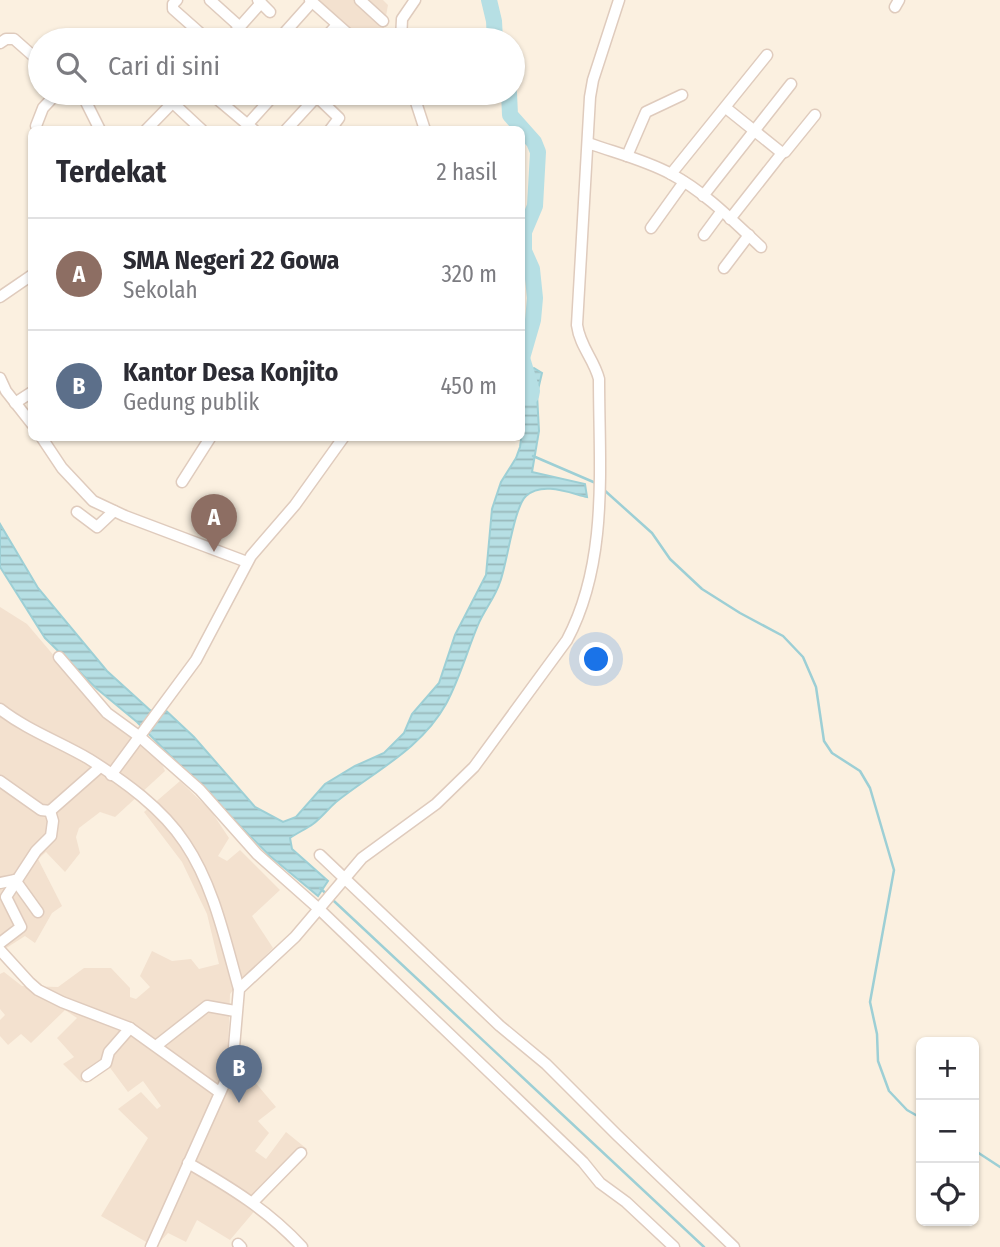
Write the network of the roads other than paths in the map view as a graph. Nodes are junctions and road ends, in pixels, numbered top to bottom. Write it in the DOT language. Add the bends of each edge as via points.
graph roads {
  1 [pos="177,0"];
  2 [pos="210,0"];
  3 [pos="360,0"];
  4 [pos="415,0"];
  5 [pos="620,0"];
  6 [pos="311,1"];
  7 [pos="259,2"];
  8 [pos="270,12"];
  9 [pos="383,21"];
  10 [pos="337,25"];
  11 [pos="240,27"];
  12 [pos="194,28"];
  13 [pos="288,28"];
  14 [pos="334,28"];
  15 [pos="341,28"];
  16 [pos="402,28"];
  17 [pos="0,43"];
  18 [pos="28,51"];
  19 [pos="767,55"];
  20 [pos="790,84"];
  21 [pos="682,95"];
  22 [pos="46,105"];
  23 [pos="88,105"];
  24 [pos="171,105"];
  25 [pos="175,105"];
  26 [pos="225,105"];
  27 [pos="267,105"];
  28 [pos="309,105"];
  29 [pos="328,105"];
  30 [pos="417,105"];
  31 [pos="726,107"];
  32 [pos="815,115"];
  33 [pos="36,126"];
  34 [pos="98,126"];
  35 [pos="150,126"];
  36 [pos="194,126"];
  37 [pos="250,126"];
  38 [pos="252,126"];
  39 [pos="290,126"];
  40 [pos="334,126"];
  41 [pos="424,126"];
  42 [pos="754,131"];
  43 [pos="589,143"];
  44 [pos="782,153"];
  45 [pos="627,156"];
  46 [pos="671,174"];
  47 [pos="684,182"];
  48 [pos="703,196"];
  49 [pos="722,212"];
  50 [pos="730,219"];
  51 [pos="652,228"];
  52 [pos="704,235"];
  53 [pos="749,235"];
  54 [pos="761,247"];
  55 [pos="724,268"];
  56 [pos="28,278"];
  57 [pos="0,297"];
  58 [pos="0,378"];
  59 [pos="28,395"];
  60 [pos="15,403"];
  61 [pos="28,419"];
  62 [pos="43,441"];
  63 [pos="208,441"];
  64 [pos="341,441"];
  65 [pos="182,482"];
  66 [pos="114,511"];
  67 [pos="77,512"];
  68 [pos="247,562"];
  69 [pos="60,657"];
  70 [pos="0,709"];
  71 [pos="142,734"];
  72 [pos="100,767"];
  73 [pos="111,775"];
  74 [pos="0,781"];
  75 [pos="50,811"];
  76 [pos="320,855"];
  77 [pos="15,880"];
  78 [pos="343,880"];
  79 [pos="0,883"];
  80 [pos="321,907"];
  81 [pos="38,912"];
  82 [pos="0,943"];
  83 [pos="0,950"];
  84 [pos="239,989"];
  85 [pos="235,1011"];
  86 [pos="130,1028"];
  87 [pos="156,1046"];
  88 [pos="87,1076"];
  89 [pos="219,1092"];
  90 [pos="301,1153"];
  91 [pos="188,1163"];
  92 [pos="253,1202"];
  93 [pos="151,1247"];
  94 [pos="302,1247"];
  95 [pos="674,1247"];
  96 [pos="734,1247"];
  1 -- 12 [label="street" via="173,9"];
  2 -- 11 [label="street"];
  3 -- 9 [label="street"];
  4 -- 16 [label="street" via="402,19"];
  5 -- 43 [label="street" via="591,88"];
  6 -- 10 [label="street"];
  6 -- 13 [label="street"];
  7 -- 8 [label="street"];
  7 -- 11 [label="street"];
  10 -- 14 [label="street"];
  10 -- 15 [label="street"];
  17 -- 18 [label="street" via="14,39"];
  19 -- 31 [label="street"];
  20 -- 42 [label="street"];
  21 -- 45 [label="street" via="646,112"];
  22 -- 33 [label="street"];
  23 -- 34 [label="street"];
  24 -- 35 [label="street"];
  25 -- 36 [label="street"];
  26 -- 37 [label="street"];
  27 -- 38 [label="street"];
  28 -- 39 [label="street"];
  29 -- 40 [label="street" via="338,116"];
  30 -- 41 [label="street"];
  31 -- 42 [label="street"];
  31 -- 46 [label="street"];
  32 -- 44 [label="street"];
  42 -- 44 [label="street"];
  42 -- 48 [label="street"];
  43 -- 45 [label="street"];
  43 -- 78 [label="street" via="577,325 599,379 599,505 594,561 582,603 567,640 474,767 436,804 362,858"];
  44 -- 50 [label="street"];
  45 -- 46 [label="street"];
  46 -- 47 [label="street"];
  47 -- 48 [label="street"];
  47 -- 51 [label="street"];
  48 -- 49 [label="street"];
  49 -- 50 [label="street"];
  49 -- 52 [label="street"];
  50 -- 53 [label="street"];
  53 -- 54 [label="street"];
  53 -- 55 [label="street"];
  56 -- 57 [label="street"];
  58 -- 60 [label="street"];
  59 -- 60 [label="street"];
  60 -- 61 [label="street"];
  62 -- 66 [label="street" via="93,501"];
  63 -- 65 [label="street"];
  64 -- 68 [label="street"];
  66 -- 67 [label="street" via="97,527"];
  66 -- 68 [label="street"];
  68 -- 71 [label="street" via="196,660"];
  69 -- 71 [label="street" via="107,713"];
  70 -- 72 [label="street"];
  71 -- 73 [label="street"];
  71 -- 80 [label="street" via="257,854"];
  72 -- 73 [label="street"];
  72 -- 75 [label="street"];
  73 -- 84 [label="street" via="166,818 187,845 210,894"];
  74 -- 75 [label="street" via="41,810"];
  75 -- 77 [label="street" via="51,835"];
  76 -- 78 [label="street"];
  77 -- 79 [label="street"];
  77 -- 81 [label="street"];
  77 -- 82 [label="street" via="6,899 21,927"];
  78 -- 80 [label="street"];
  78 -- 96 [label="street" via="546,1064"];
  80 -- 84 [label="street"];
  80 -- 95 [label="street" via="600,1183"];
  83 -- 86 [label="street" via="48,996"];
  84 -- 85 [label="street"];
  85 -- 87 [label="street" via="207,1006"];
  85 -- 89 [label="street" via="233,1059"];
  86 -- 87 [label="street"];
  86 -- 88 [label="street" via="109,1052 106,1063"];
  87 -- 89 [label="street"];
  89 -- 91 [label="street"];
  90 -- 92 [label="street"];
  91 -- 92 [label="street"];
  91 -- 93 [label="street"];
  92 -- 94 [label="street"];
}
